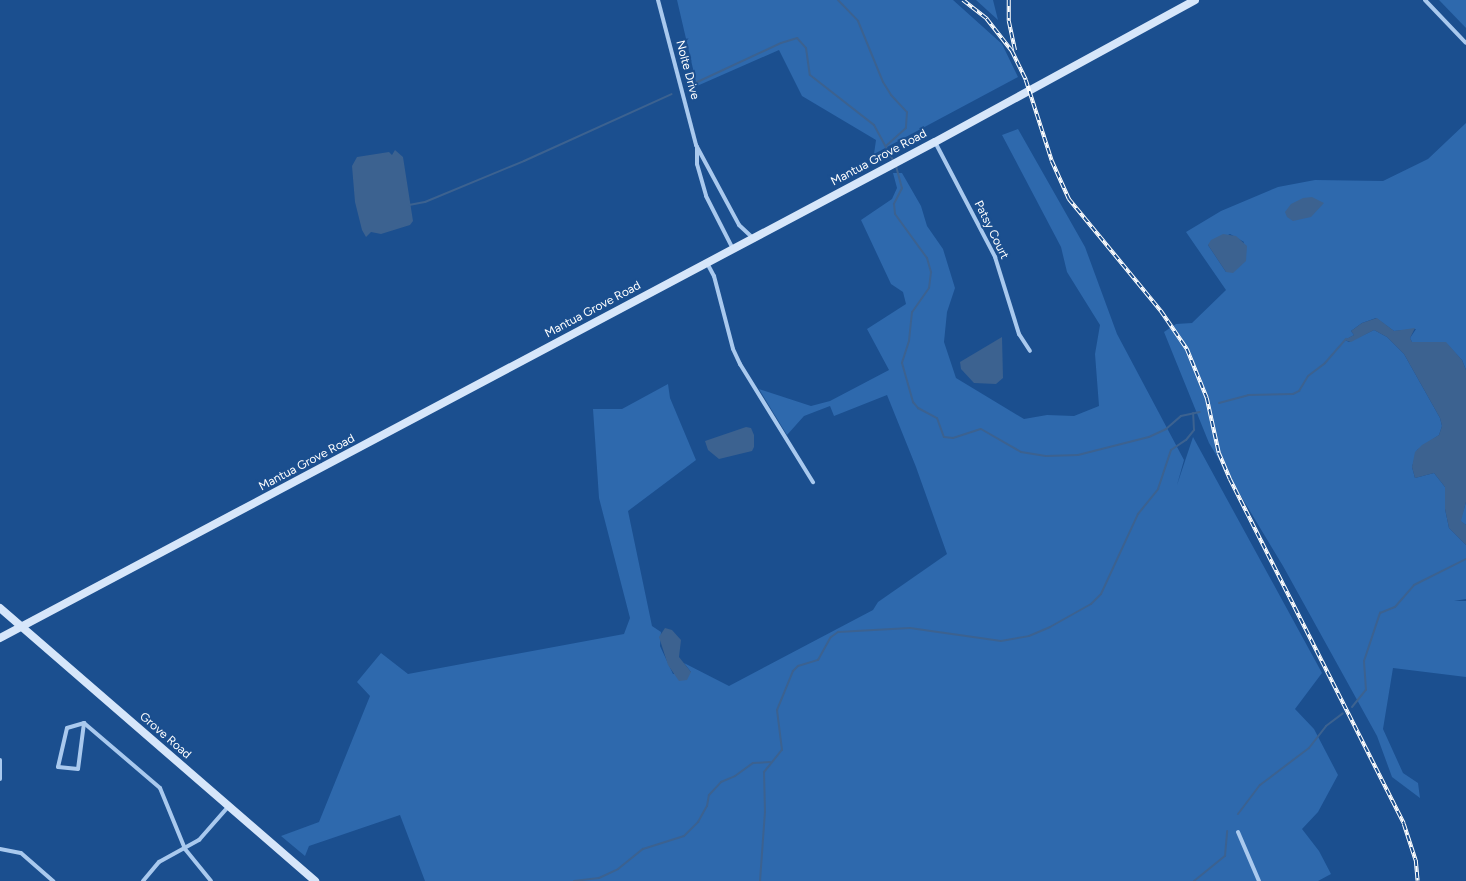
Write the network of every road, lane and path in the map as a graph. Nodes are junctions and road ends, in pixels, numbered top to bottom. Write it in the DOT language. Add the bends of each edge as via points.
graph roads {
  1 [pos="658,0"];
  2 [pos="1195,0"];
  3 [pos="1425,0"];
  4 [pos="1466,43"];
  5 [pos="935,142"];
  6 [pos="696,145"];
  7 [pos="753,238"];
  8 [pos="733,250"];
  9 [pos="707,264"];
  10 [pos="1030,351"];
  11 [pos="813,482"];
  12 [pos="0,608"];
  13 [pos="21,627"];
  14 [pos="0,638"];
  15 [pos="84,724"];
  16 [pos="0,760"];
  17 [pos="0,779"];
  18 [pos="228,807"];
  19 [pos="1238,832"];
  20 [pos="185,848"];
  21 [pos="0,849"];
  22 [pos="53,881"];
  23 [pos="143,881"];
  24 [pos="211,881"];
  25 [pos="315,881"];
  26 [pos="1259,881"];
  1 -- 6 [label="street, Nolte Drive"];
  2 -- 5 [label="main road, Mantua Grove Road"];
  3 -- 4 [label="street"];
  5 -- 7 [label="main road, Mantua Grove Road"];
  5 -- 10 [label="street, Patsy Court" via="995,257 1019,334"];
  6 -- 7 [label="street, Nolte Drive" via="739,226"];
  6 -- 8 [label="street, Nolte Drive" via="697,164 706,196"];
  7 -- 8 [label="main road, Mantua Grove Road"];
  8 -- 9 [label="main road, Mantua Grove Road"];
  9 -- 11 [label="street" via="714,276 733,349 740,364"];
  9 -- 13 [label="main road, Mantua Grove Road"];
  12 -- 13 [label="main road, Grove Road"];
  13 -- 14 [label="main road, Mantua Grove Road"];
  13 -- 18 [label="main road, Grove Road"];
  15 -- 15 [label="street" via="67,728 58,767 78,769"];
  15 -- 20 [label="street" via="160,788"];
  16 -- 17 [label="street"];
  18 -- 20 [label="street" via="199,840"];
  18 -- 25 [label="main road, Grove Road"];
  19 -- 26 [label="street"];
  20 -- 23 [label="street" via="159,862"];
  20 -- 24 [label="street"];
  21 -- 22 [label="street" via="21,853"];
}
